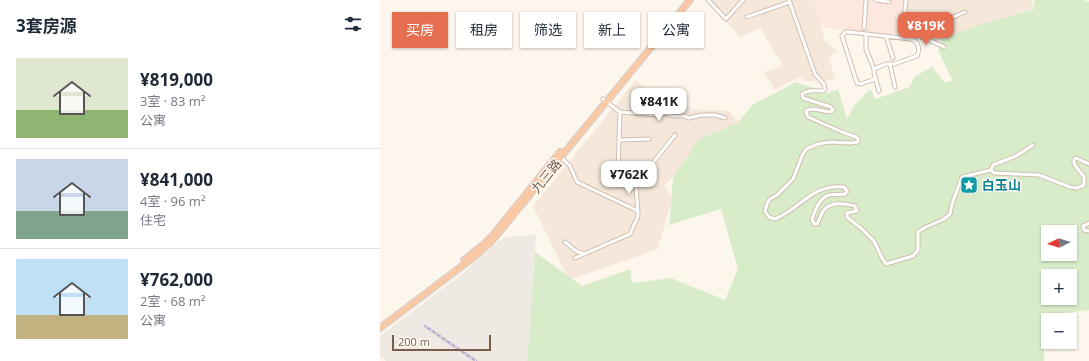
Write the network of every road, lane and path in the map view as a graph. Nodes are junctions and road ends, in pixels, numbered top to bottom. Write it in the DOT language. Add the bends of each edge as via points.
graph roads {
  1 [pos="685,0"];
  2 [pos="690,0"];
  3 [pos="708,0"];
  4 [pos="743,0"];
  5 [pos="866,0"];
  6 [pos="876,0"];
  7 [pos="906,0"];
  8 [pos="789,1"];
  9 [pos="889,2"];
  10 [pos="965,12"];
  11 [pos="748,17"];
  12 [pos="864,28"];
  13 [pos="914,33"];
  14 [pos="866,34"];
  15 [pos="918,35"];
  16 [pos="886,36"];
  17 [pos="915,40"];
  18 [pos="944,46"];
  19 [pos="893,58"];
  20 [pos="890,64"];
  21 [pos="874,69"];
  22 [pos="875,79"];
  23 [pos="895,87"];
  24 [pos="879,91"];
  25 [pos="605,100"];
  26 [pos="620,112"];
  27 [pos="725,118"];
  28 [pos="675,135"];
  29 [pos="648,139"];
  30 [pos="619,140"];
  31 [pos="1033,145"];
  32 [pos="560,156"];
  33 [pos="1089,164"];
  34 [pos="991,170"];
  35 [pos="636,184"];
  36 [pos="638,211"];
  37 [pos="1089,223"];
  38 [pos="1089,231"];
  39 [pos="565,242"];
  40 [pos="584,254"];
  41 [pos="575,258"];
  42 [pos="380,324"];
  43 [pos="380,328"];
  1 -- 25 [label="highway, 九三路"];
  2 -- 25 [label="highway, 九三路"];
  3 -- 4 [label="street" via="726,19"];
  5 -- 12 [label="street"];
  6 -- 9 [label="street"];
  7 -- 13 [label="street" via="904,24 909,32"];
  8 -- 11 [label="street"];
  8 -- 34 [label="street" via="815,74 825,89 805,92 802,94 803,98 831,107 833,110 807,110 808,117 856,137 858,142 830,142 806,149 793,179 767,204 768,217 781,217 824,188 844,186 847,191 845,194 828,195 822,200 812,219 814,224 817,224 824,209 832,204 855,206 857,211 847,213 847,217 874,241 886,264 913,256 918,250 918,232 950,214 962,177"];
  10 -- 13 [label="street"];
  13 -- 15 [label="street"];
  14 -- 16 [label="street"];
  14 -- 21 [label="street" via="866,49"];
  14 -- 22 [label="street" via="845,32 842,36 857,83"];
  15 -- 17 [label="street"];
  15 -- 18 [label="street"];
  16 -- 17 [label="street"];
  16 -- 19 [label="street"];
  17 -- 20 [label="street" via="919,49 917,56"];
  20 -- 21 [label="street"];
  20 -- 23 [label="street"];
  21 -- 22 [label="street"];
  22 -- 24 [label="street"];
  25 -- 26 [label="street"];
  25 -- 32 [label="highway, 九三路"];
  26 -- 27 [label="street" via="656,115 665,113 689,118 715,115"];
  26 -- 30 [label="street"];
  28 -- 35 [label="street"];
  29 -- 30 [label="street"];
  30 -- 35 [label="street" via="618,170"];
  31 -- 34 [label="street" via="993,166"];
  32 -- 36 [label="street" via="570,166 577,182"];
  32 -- 42 [label="highway, 九三路" via="488,240"];
  32 -- 43 [label="highway, 九三路" via="491,242"];
  33 -- 34 [label="street" via="1076,158 1074,160 1074,164 1084,177 1084,185 1077,188 1039,176 994,173"];
  35 -- 36 [label="street"];
  36 -- 40 [label="street" via="630,234"];
  37 -- 38 [label="street" via="1082,226 1084,230"];
  39 -- 40 [label="street" via="576,252"];
  40 -- 41 [label="street"];
}
